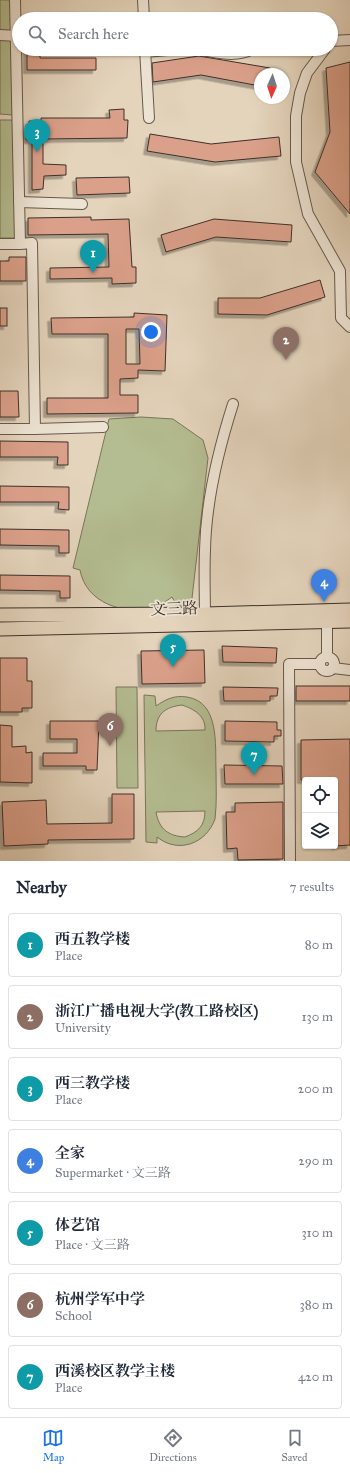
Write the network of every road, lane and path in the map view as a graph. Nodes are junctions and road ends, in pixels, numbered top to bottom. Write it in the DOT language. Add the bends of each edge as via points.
graph roads {
  1 [pos="16,0"];
  2 [pos="143,0"];
  3 [pos="16,12"];
  4 [pos="144,12"];
  5 [pos="0,35"];
  6 [pos="12,36"];
  7 [pos="350,40"];
  8 [pos="338,41"];
  9 [pos="17,56"];
  10 [pos="145,56"];
  11 [pos="320,56"];
  12 [pos="150,118"];
  13 [pos="19,202"];
  14 [pos="82,204"];
  15 [pos="0,244"];
  16 [pos="20,244"];
  17 [pos="350,327"];
  18 [pos="233,404"];
  19 [pos="103,427"];
  20 [pos="0,429"];
  21 [pos="35,429"];
  22 [pos="350,610"];
  23 [pos="0,615"];
  24 [pos="205,619"];
  25 [pos="350,620"];
  26 [pos="327,621"];
  27 [pos="0,629"];
  28 [pos="324,660"];
  29 [pos="350,670"];
  30 [pos="290,861"];
  1 -- 3 [label="lane"];
  2 -- 4 [label="lane"];
  5 -- 6 [label="lane"];
  7 -- 8 [label="lane"];
  9 -- 13 [label="lane"];
  10 -- 12 [label="lane"];
  11 -- 17 [label="lane" via="307,73 300,93 296,116 296,162 308,214 340,271 341,318"];
  13 -- 14 [label="lane"];
  13 -- 16 [label="lane"];
  15 -- 16 [label="lane"];
  16 -- 21 [label="lane" via="32,243"];
  18 -- 24 [label="lane" via="218,450 211,494 205,549"];
  19 -- 21 [label="lane"];
  20 -- 21 [label="lane"];
  22 -- 24 [label="main road, 文三路"];
  23 -- 24 [label="main road, 文三路"];
  24 -- 26 [label="main road, 文三路"];
  24 -- 27 [label="main road, 文三路"];
  25 -- 26 [label="main road, 文三路"];
  26 -- 28 [label="lane"];
  28 -- 29 [label="lane" via="333,661 333,668"];
  28 -- 30 [label="lane" via="289,664"];
}
